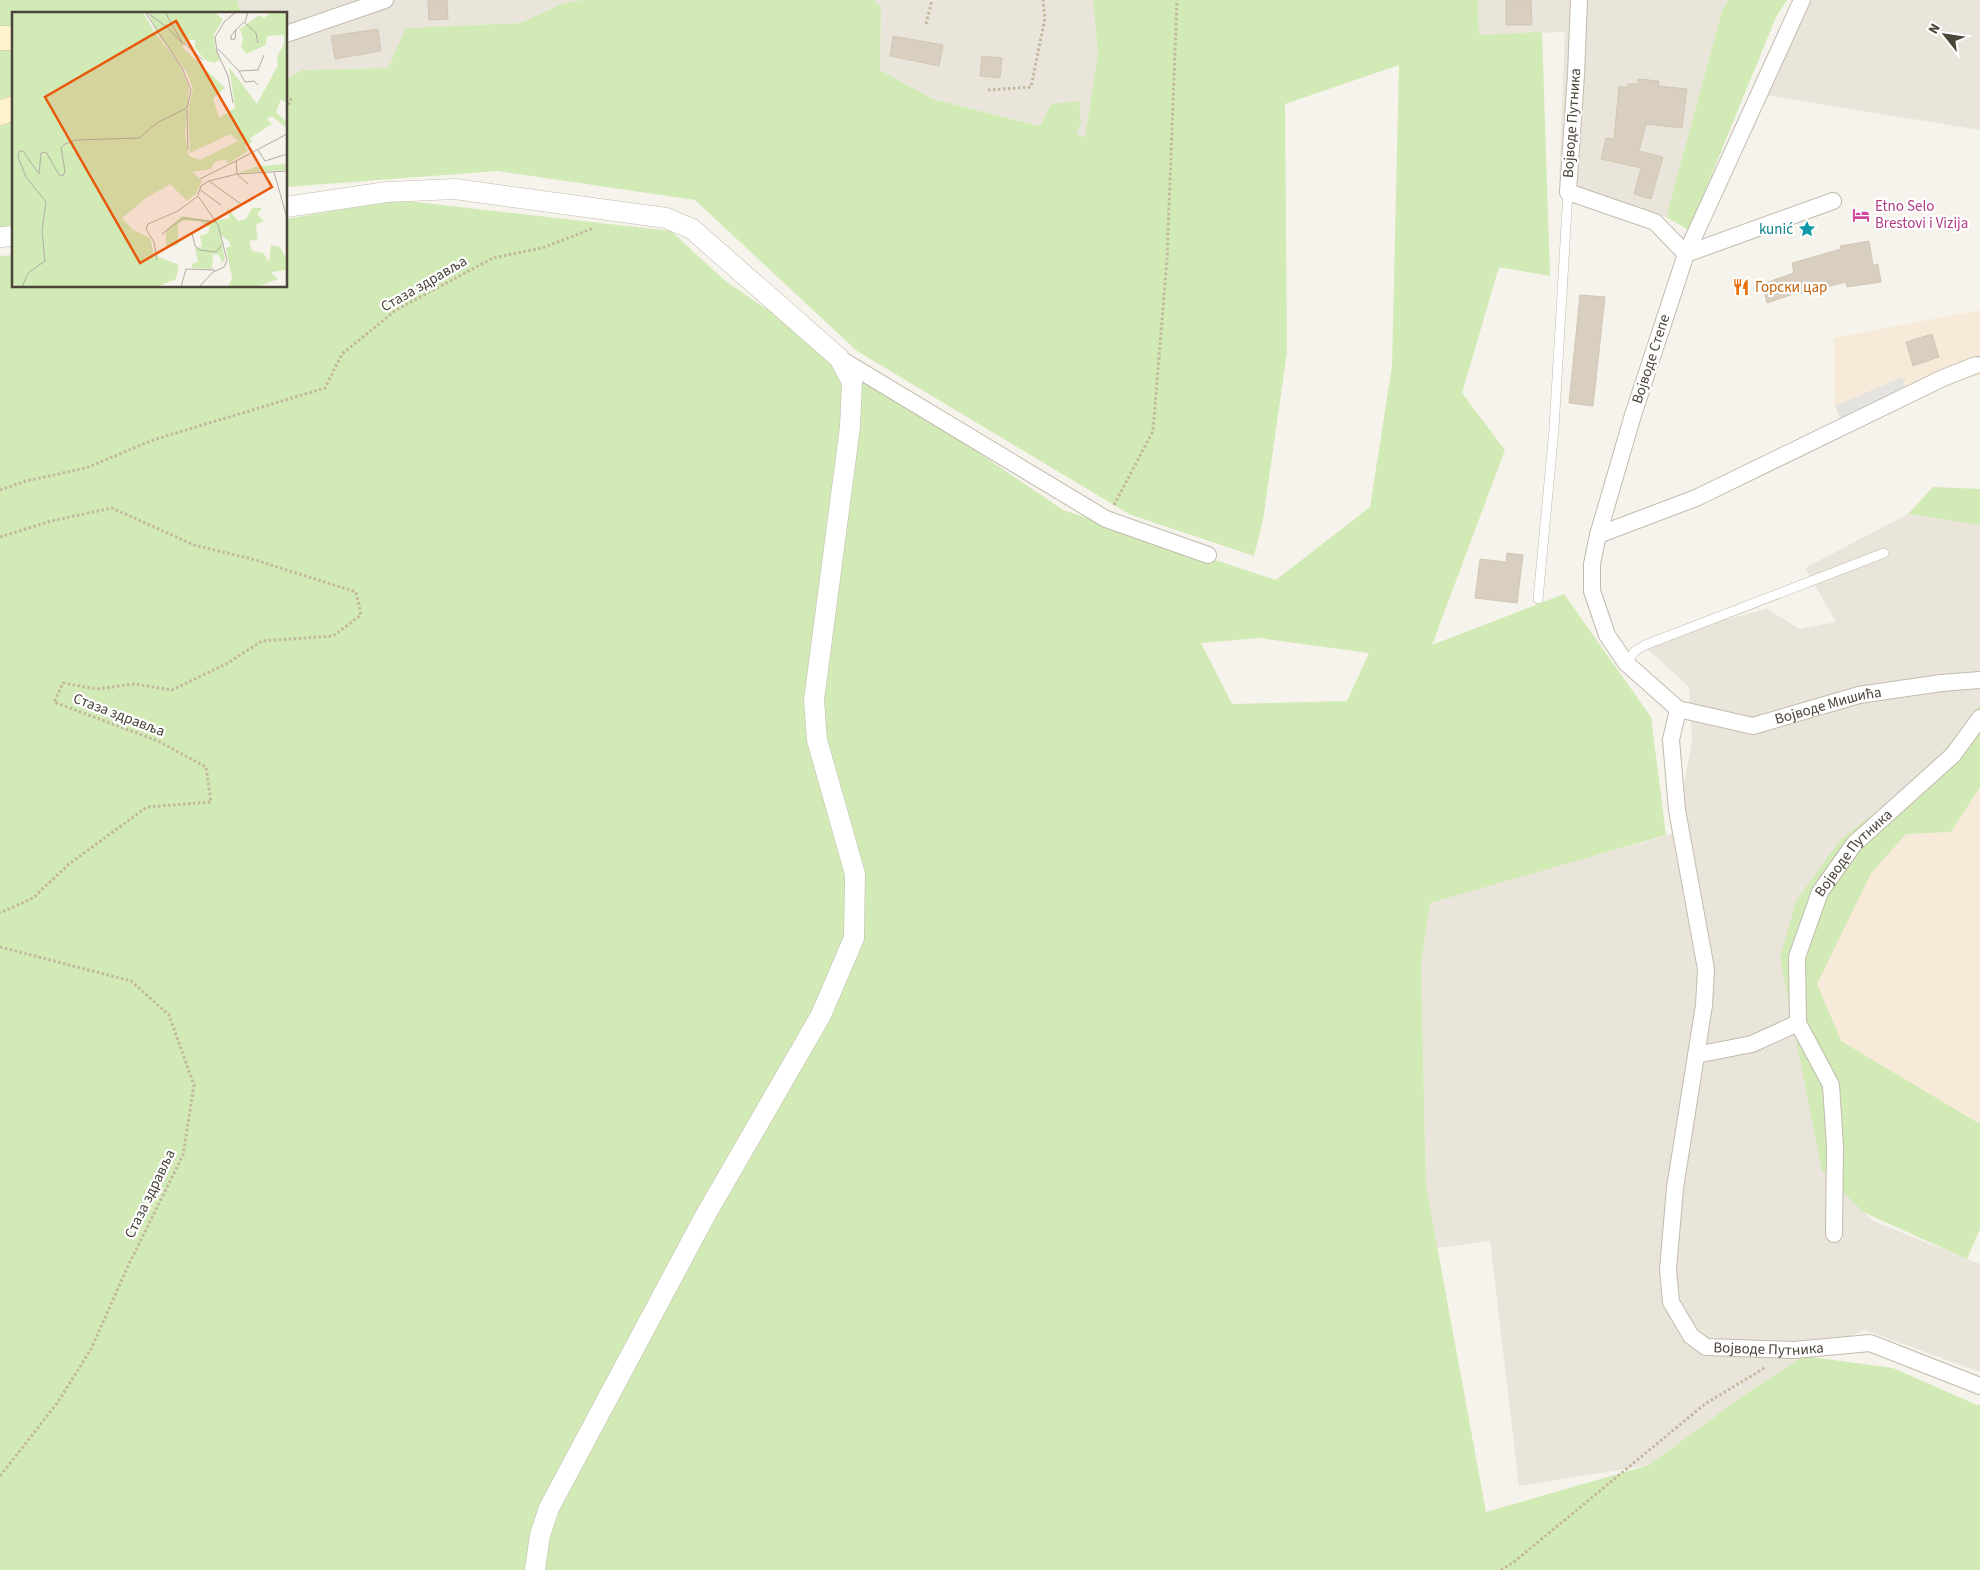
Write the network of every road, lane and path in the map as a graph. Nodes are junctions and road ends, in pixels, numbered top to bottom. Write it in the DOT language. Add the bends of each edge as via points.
graph roads {
  1 [pos="385,0"];
  2 [pos="932,0"];
  3 [pos="1043,0"];
  4 [pos="1176,0"];
  5 [pos="1579,0"];
  6 [pos="1802,0"];
  7 [pos="926,24"];
  8 [pos="288,33"];
  9 [pos="988,90"];
  10 [pos="12,109"];
  11 [pos="0,113"];
  12 [pos="1568,192"];
  13 [pos="1833,201"];
  14 [pos="288,207"];
  15 [pos="597,226"];
  16 [pos="1686,254"];
  17 [pos="839,358"];
  18 [pos="1976,365"];
  19 [pos="0,490"];
  20 [pos="1106,519"];
  21 [pos="1598,535"];
  22 [pos="0,536"];
  23 [pos="1884,553"];
  24 [pos="1208,555"];
  25 [pos="1538,599"];
  26 [pos="1626,663"];
  27 [pos="1980,680"];
  28 [pos="1678,709"];
  29 [pos="1980,718"];
  30 [pos="0,914"];
  31 [pos="0,947"];
  32 [pos="1798,1023"];
  33 [pos="1696,1055"];
  34 [pos="1834,1234"];
  35 [pos="1794,1350"];
  36 [pos="1980,1386"];
  37 [pos="0,1476"];
  38 [pos="535,1570"];
  39 [pos="1501,1570"];
  1 -- 8 [label="street"];
  2 -- 7 [label="path"];
  3 -- 9 [label="path" via="1046,18 1031,87"];
  4 -- 20 [label="path" via="1167,259 1153,431"];
  5 -- 12 [label="street, Војводе Путника"];
  6 -- 16 [label="street, Војводе Степе"];
  10 -- 11 [label="main road"];
  12 -- 16 [label="street, Војводе Путника" via="1655,222"];
  12 -- 25 [label="lane" via="1554,429"];
  13 -- 16 [label="street"];
  14 -- 17 [label="street" via="387,192 455,190 666,218 692,229"];
  15 -- 19 [label="path, Стаза здравља" via="542,248 493,258 396,310 342,354 325,388 153,440 86,468 26,480"];
  16 -- 21 [label="street, Војводе Степе" via="1633,414"];
  17 -- 20 [label="street"];
  17 -- 38 [label="street" via="852,382 850,427 814,700 817,740 855,874 854,938 821,1015 705,1216 549,1508 540,1535"];
  18 -- 21 [label="street" via="1696,498"];
  20 -- 24 [label="street"];
  21 -- 26 [label="street, Војводе Степе" via="1592,564 1592,590 1607,635"];
  22 -- 30 [label="path, Стаза здравља" via="112,508 194,545 252,559 356,592 361,615 333,636 262,641 172,690 136,684 97,689 62,682 54,702 158,741 206,767 211,802 147,807 69,864 33,898"];
  23 -- 26 [label="lane" via="1645,645"];
  26 -- 28 [label="street, Војводе Степе"];
  27 -- 28 [label="street, Војводе Мишића" via="1859,696 1753,726"];
  28 -- 33 [label="street, Војводе Путника" via="1671,740 1677,810 1706,969"];
  29 -- 32 [label="street, Војводе Путника" via="1953,755 1854,844 1820,892 1797,957"];
  31 -- 37 [label="path, Стаза здравља" via="131,981 168,1015 194,1085 183,1156 91,1349 58,1402"];
  32 -- 33 [label="street" via="1752,1044"];
  32 -- 34 [label="street, Војводе Путника" via="1830,1085 1835,1146"];
  33 -- 35 [label="street, Војводе Путника" via="1675,1188 1668,1270 1671,1302 1691,1336 1706,1347"];
  35 -- 36 [label="street, Војводе Путника" via="1870,1343"];
  35 -- 39 [label="path" via="1705,1404"];
}
